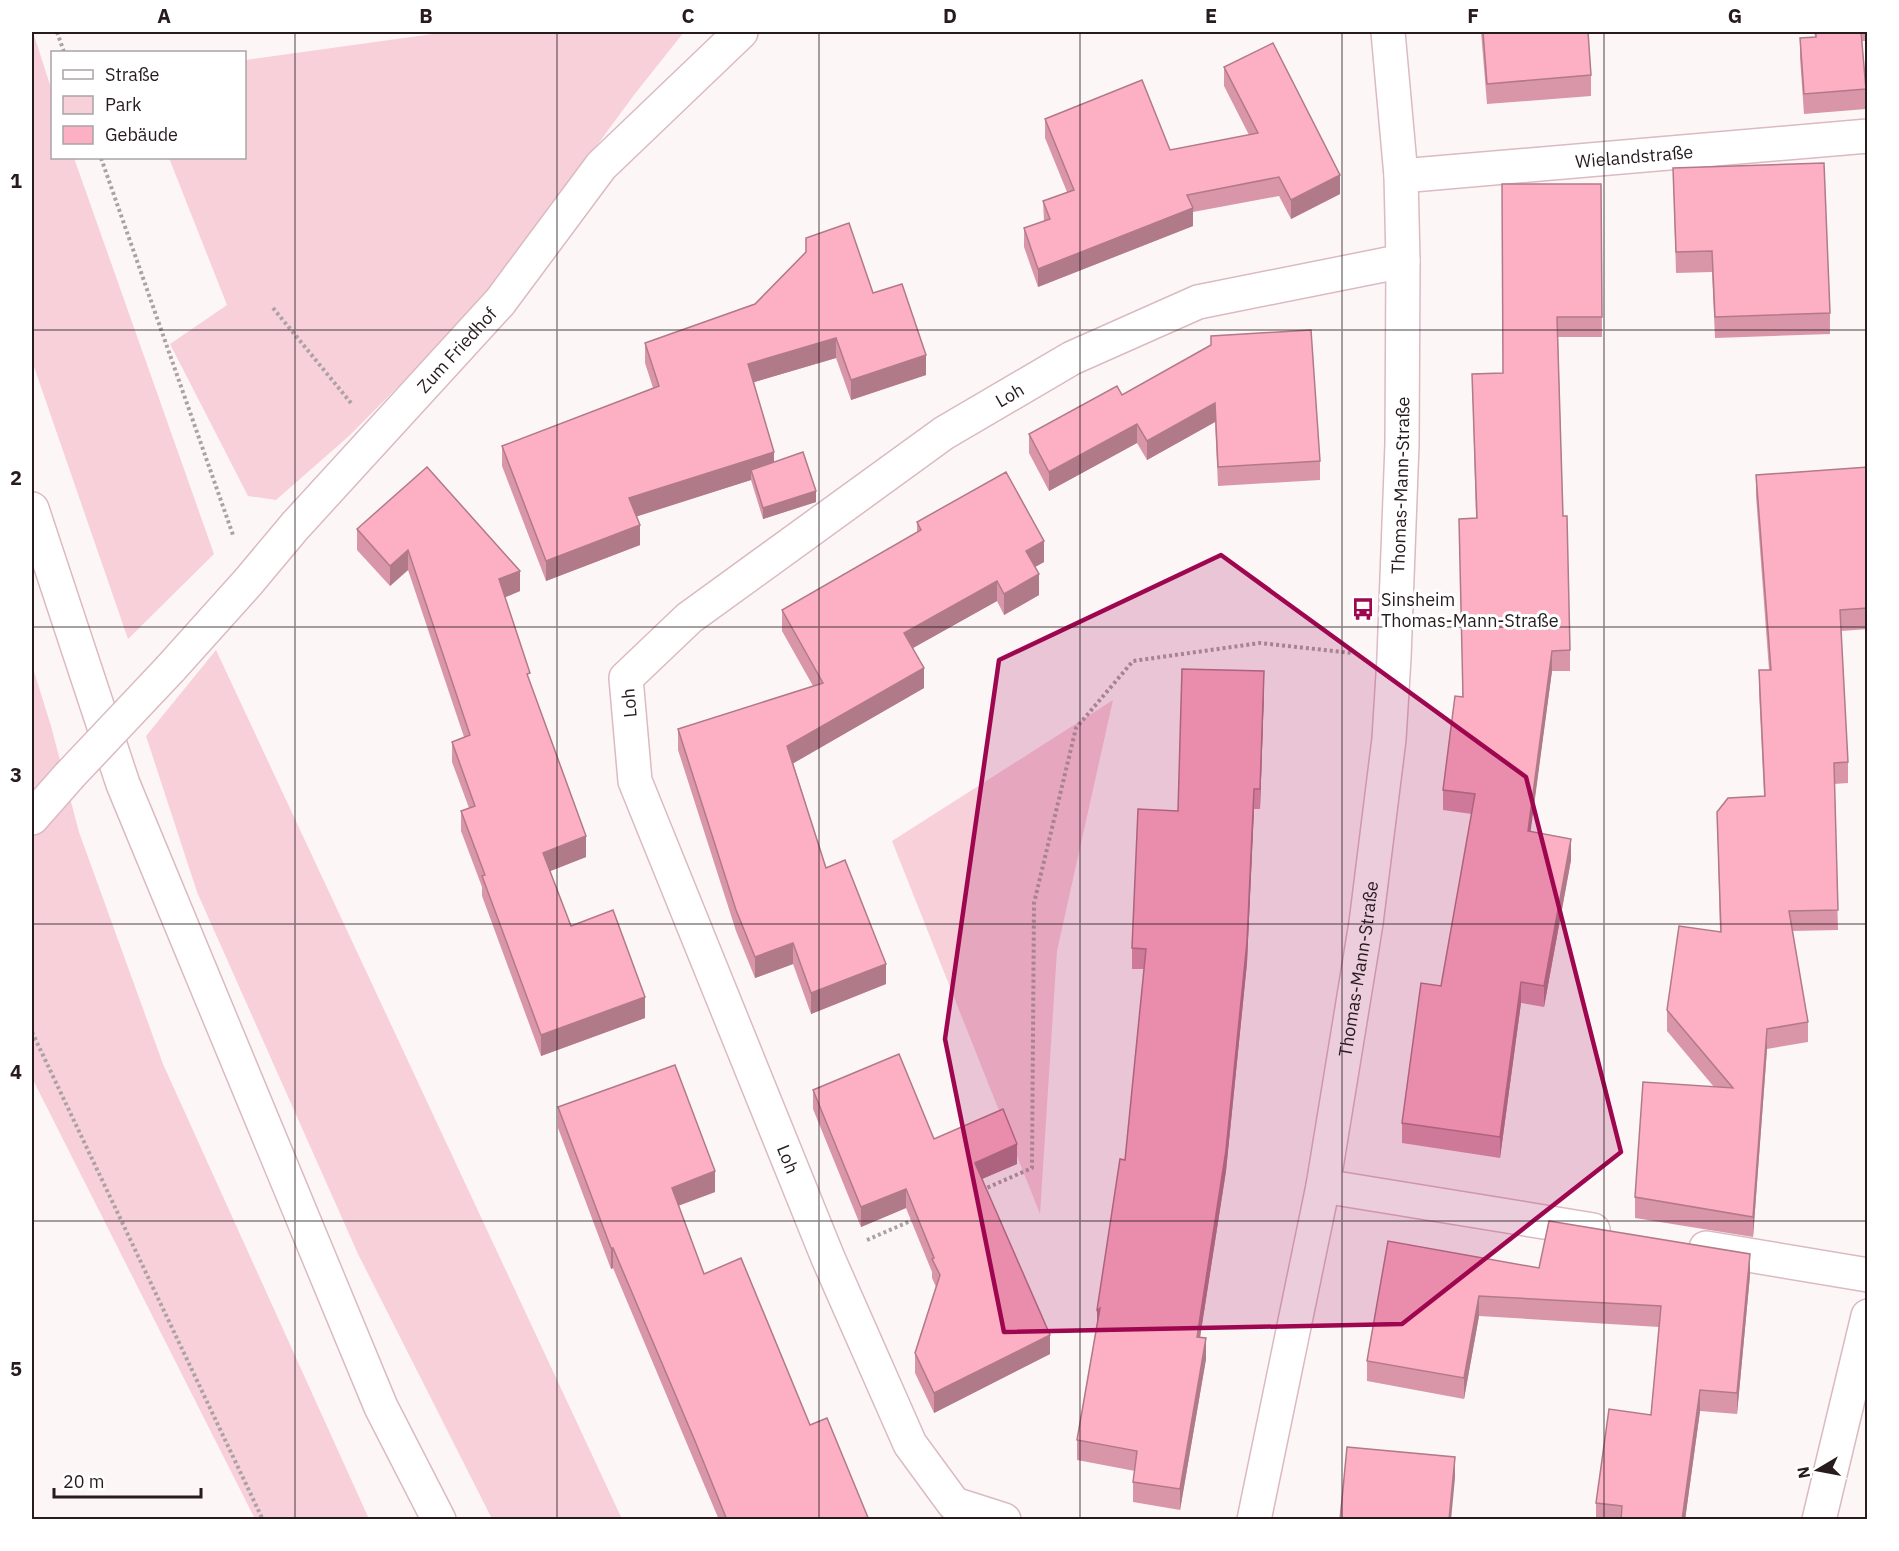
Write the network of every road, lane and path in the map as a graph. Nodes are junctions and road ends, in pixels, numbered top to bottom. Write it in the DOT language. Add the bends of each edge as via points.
graph roads {
  1 [pos="57,32"];
  2 [pos="741,32"];
  3 [pos="1388,32"];
  4 [pos="64,51"];
  5 [pos="1868,136"];
  6 [pos="101,159"];
  7 [pos="1401,176"];
  8 [pos="1403,261"];
  9 [pos="273,308"];
  10 [pos="378,437"];
  11 [pos="32,509"];
  12 [pos="249,581"];
  13 [pos="1394,658"];
  14 [pos="32,818"];
  15 [pos="32,1032"];
  16 [pos="1323,1186"];
  17 [pos="978,1192"];
  18 [pos="925,1215"];
  19 [pos="1624,1235"];
  20 [pos="1682,1245"];
  21 [pos="828,1258"];
  22 [pos="1868,1275"];
  23 [pos="1868,1316"];
  24 [pos="263,1520"];
  25 [pos="439,1520"];
  26 [pos="1004,1520"];
  27 [pos="1254,1520"];
  28 [pos="1819,1520"];
  1 -- 4 [label="path"];
  2 -- 10 [label="main road, Zum Friedhof" via="601,166 500,302"];
  3 -- 7 [label="main road, Thomas-Mann-Straße"];
  5 -- 7 [label="main road, Wielandstraße"];
  6 -- 12 [label="path"];
  7 -- 8 [label="main road, Thomas-Mann-Straße"];
  8 -- 13 [label="main road, Thomas-Mann-Straße" via="1402,444"];
  8 -- 21 [label="main road, Loh" via="1198,302 1072,358 944,433 689,618 626,678 635,781"];
  9 -- 10 [label="path"];
  10 -- 12 [label="main road, Zum Friedhof"];
  11 -- 25 [label="main road" via="123,784 381,1407"];
  12 -- 14 [label="main road, Zum Friedhof, bridge"];
  13 -- 16 [label="main road, Thomas-Mann-Straße" via="1389,739 1366,923"];
  13 -- 17 [label="path" via="1260,643 1133,661 1076,728 1034,903 1032,1168"];
  15 -- 24 [label="path"];
  16 -- 19 [label="main road"];
  16 -- 27 [label="main road, Thomas-Mann-Straße"];
  18 -- 21 [label="path"];
  20 -- 22 [label="main road"];
  21 -- 26 [label="main road, Loh" via="910,1444 954,1504"];
  23 -- 28 [label="main road"];
}
